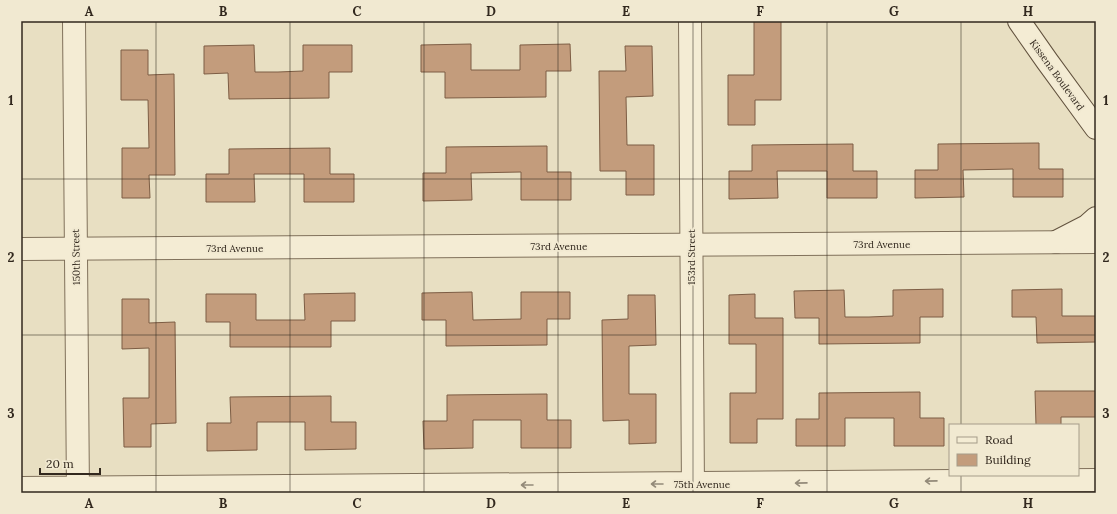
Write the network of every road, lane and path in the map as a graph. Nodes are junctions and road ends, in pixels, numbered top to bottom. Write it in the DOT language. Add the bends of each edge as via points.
graph roads {
  1 [pos="74,21"];
  2 [pos="690,21"];
  3 [pos="1019,21"];
  4 [pos="1096,128"];
  5 [pos="1096,218"];
  6 [pos="1056,242"];
  7 [pos="1096,242"];
  8 [pos="691,245"];
  9 [pos="21,249"];
  10 [pos="76,249"];
  11 [pos="1096,480"];
  12 [pos="21,488"];
  13 [pos="693,488"];
  14 [pos="78,490"];
  1 -- 10 [label="street, 150th Street"];
  2 -- 8 [label="street, 153rd Street"];
  3 -- 4 [label="street, Kissena Boulevard"];
  5 -- 6 [label="street" via="1087,226"];
  6 -- 7 [label="street, 73rd Avenue"];
  6 -- 8 [label="street, 73rd Avenue"];
  8 -- 10 [label="street, 73rd Avenue"];
  8 -- 13 [label="street, 153rd Street"];
  9 -- 10 [label="street, 73rd Avenue"];
  10 -- 14 [label="street, 150th Street"];
  11 -- 13 [label="street, 75th Avenue, one-way"];
  12 -- 14 [label="street, 75th Avenue"];
  13 -- 14 [label="street, 75th Avenue, one-way"];
}
